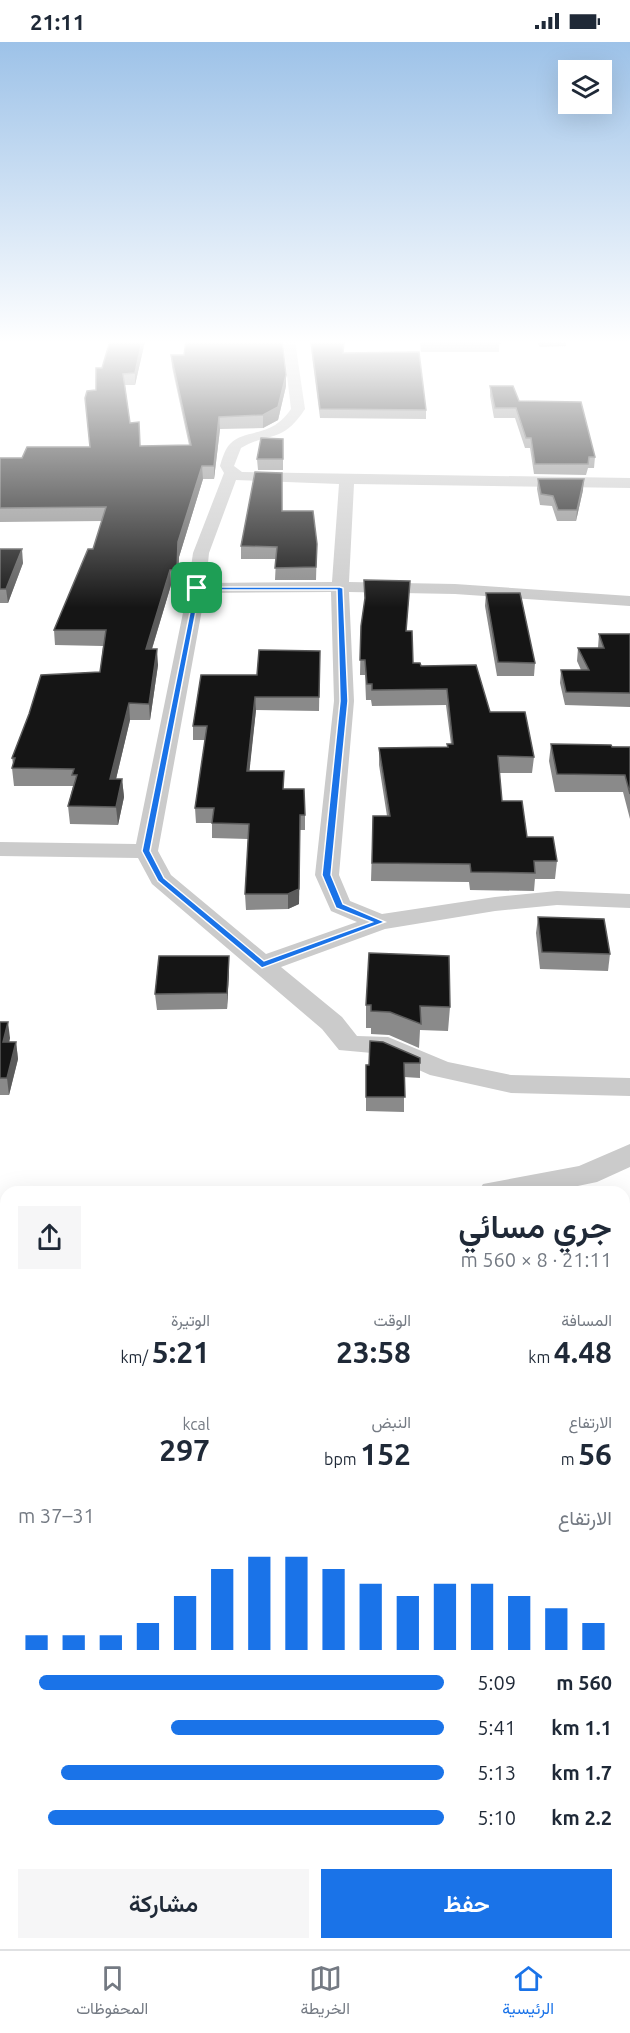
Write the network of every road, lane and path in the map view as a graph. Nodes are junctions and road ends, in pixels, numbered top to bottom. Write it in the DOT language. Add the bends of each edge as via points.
graph roads {
  1 [pos="277,430"];
  2 [pos="231,474"];
  3 [pos="347,479"];
  4 [pos="630,483"];
  5 [pos="197,588"];
  6 [pos="340,588"];
  7 [pos="630,601"];
  8 [pos="0,849"];
  9 [pos="146,851"];
  10 [pos="630,901"];
  11 [pos="380,922"];
  12 [pos="262,965"];
  13 [pos="630,1087"];
  14 [pos="630,1154"];
  15 [pos="526,1186"];
  1 -- 2 [label="street" via="235,446 227,466"];
  2 -- 3 [label="street"];
  2 -- 5 [label="street" via="201,552"];
  3 -- 4 [label="street"];
  3 -- 6 [label="street"];
  5 -- 6 [label="street"];
  5 -- 9 [label="street"];
  6 -- 7 [label="street" via="484,590 576,600"];
  6 -- 11 [label="street" via="344,701 327,875 340,906"];
  8 -- 9 [label="street"];
  9 -- 12 [label="street" via="161,879"];
  10 -- 11 [label="street" via="557,898"];
  11 -- 12 [label="street"];
  12 -- 13 [label="street" via="332,1023 349,1044 387,1046 440,1069 511,1084"];
  14 -- 15 [label="street" via="586,1175"];
}
